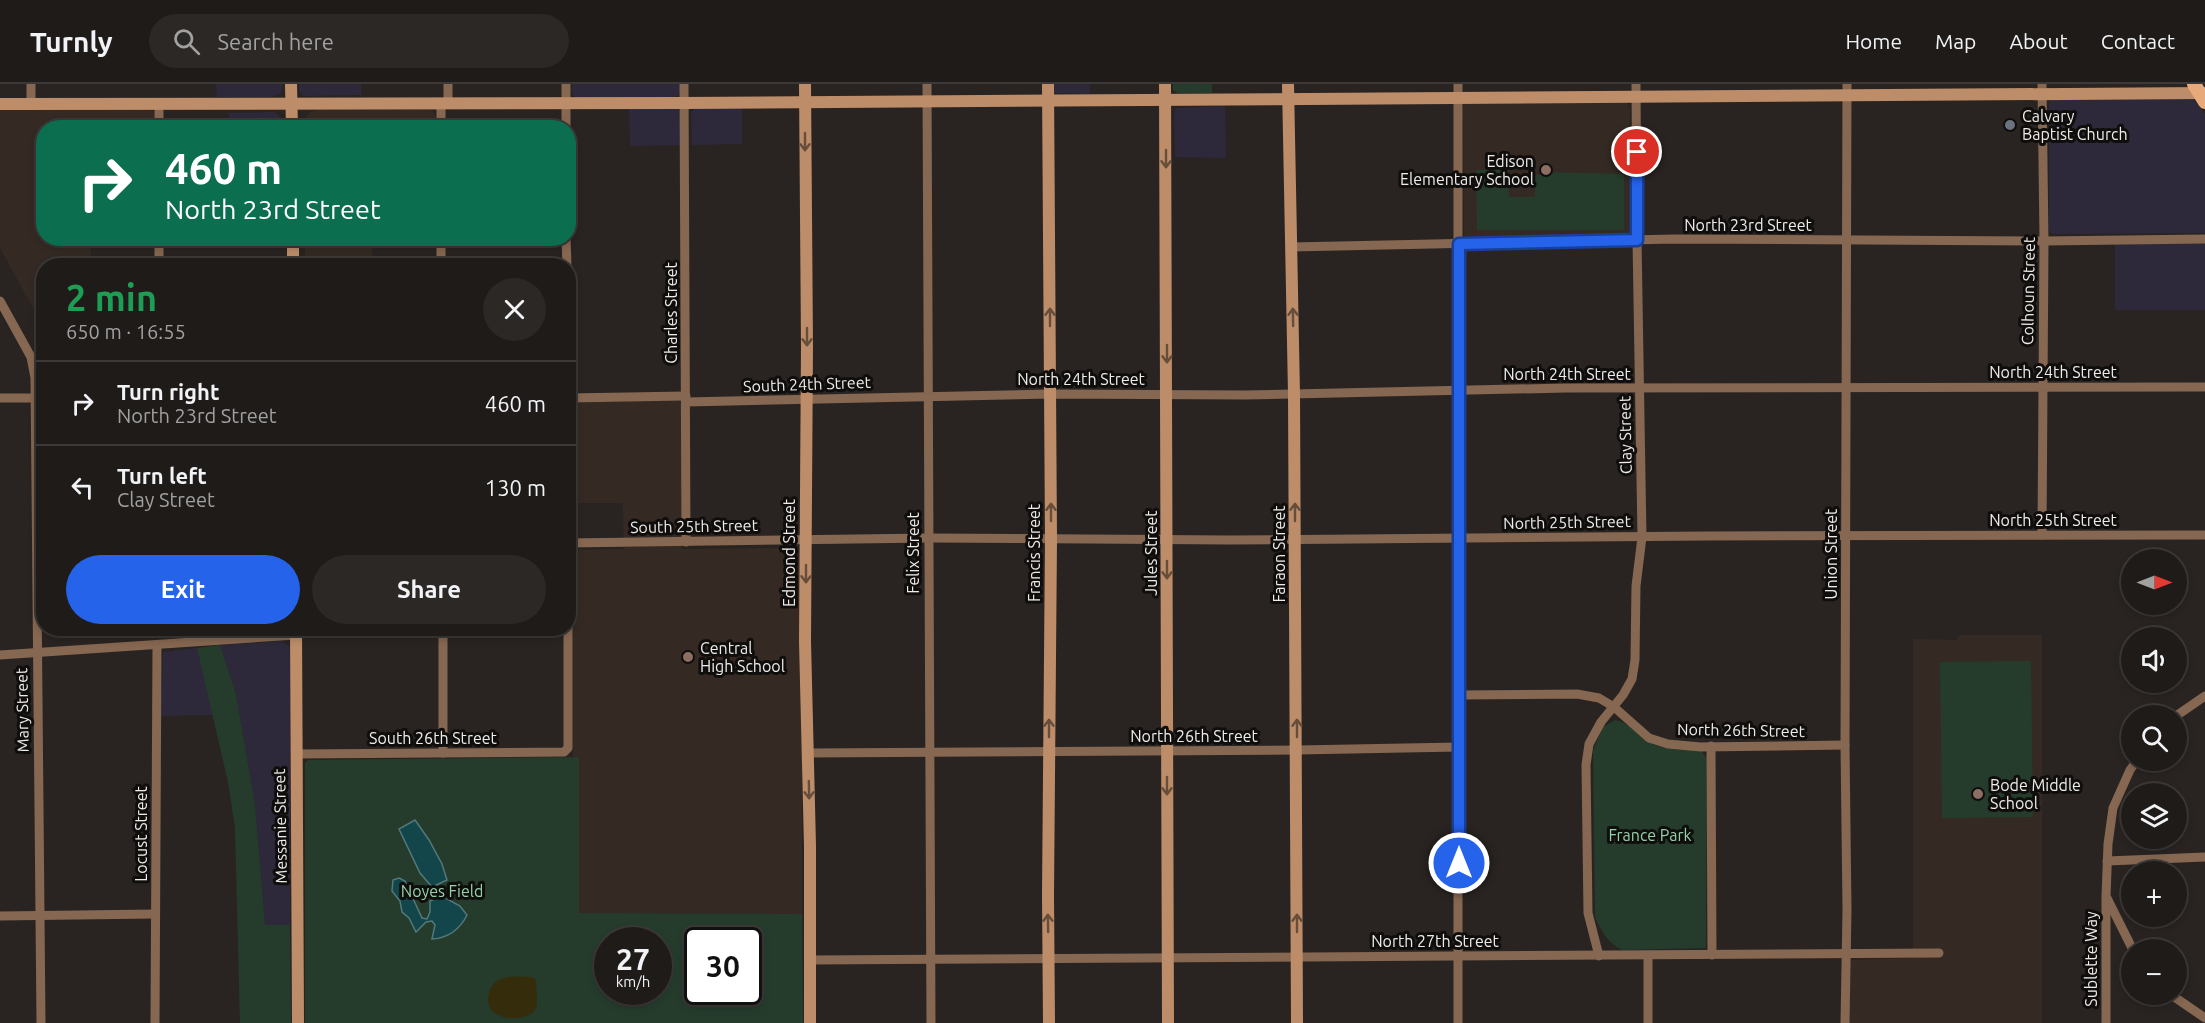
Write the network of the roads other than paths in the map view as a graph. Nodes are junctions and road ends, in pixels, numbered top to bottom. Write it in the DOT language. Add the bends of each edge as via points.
graph roads {
  1 [pos="31,84"];
  2 [pos="291,84"];
  3 [pos="448,84"];
  4 [pos="566,84"];
  5 [pos="684,84"];
  6 [pos="805,84"];
  7 [pos="927,84"];
  8 [pos="1048,84"];
  9 [pos="1165,84"];
  10 [pos="1288,84"];
  11 [pos="1458,84"];
  12 [pos="1636,84"];
  13 [pos="1847,89"];
  14 [pos="2042,89"];
  15 [pos="2201,93"];
  16 [pos="1458,98"];
  17 [pos="1636,98"];
  18 [pos="1288,99"];
  19 [pos="927,100"];
  20 [pos="1048,100"];
  21 [pos="1165,101"];
  22 [pos="805,102"];
  23 [pos="566,103"];
  24 [pos="684,103"];
  25 [pos="0,104"];
  26 [pos="31,104"];
  27 [pos="159,104"];
  28 [pos="292,104"];
  29 [pos="445,104"];
  30 [pos="159,120"];
  31 [pos="292,120"];
  32 [pos="442,120"];
  33 [pos="566,120"];
  34 [pos="2205,239"];
  35 [pos="1637,240"];
  36 [pos="1846,240"];
  37 [pos="2044,241"];
  38 [pos="1459,244"];
  39 [pos="1291,247"];
  40 [pos="0,301"];
  41 [pos="36,375"];
  42 [pos="1845,387"];
  43 [pos="2042,387"];
  44 [pos="2205,387"];
  45 [pos="1640,389"];
  46 [pos="1458,390"];
  47 [pos="1050,394"];
  48 [pos="1167,394"];
  49 [pos="1294,394"];
  50 [pos="929,396"];
  51 [pos="0,398"];
  52 [pos="36,398"];
  53 [pos="576,398"];
  54 [pos="686,399"];
  55 [pos="807,399"];
  56 [pos="2042,534"];
  57 [pos="2205,535"];
  58 [pos="1846,536"];
  59 [pos="1642,537"];
  60 [pos="929,538"];
  61 [pos="1458,538"];
  62 [pos="1051,539"];
  63 [pos="806,540"];
  64 [pos="1167,540"];
  65 [pos="1296,540"];
  66 [pos="686,542"];
  67 [pos="576,543"];
  68 [pos="37,636"];
  69 [pos="253,636"];
  70 [pos="296,636"];
  71 [pos="443,636"];
  72 [pos="568,636"];
  73 [pos="157,645"];
  74 [pos="37,653"];
  75 [pos="0,655"];
  76 [pos="1459,694"];
  77 [pos="2205,696"];
  78 [pos="1614,707"];
  79 [pos="2187,708"];
  80 [pos="1845,745"];
  81 [pos="1711,746"];
  82 [pos="1459,747"];
  83 [pos="1297,750"];
  84 [pos="1167,751"];
  85 [pos="1049,752"];
  86 [pos="442,753"];
  87 [pos="808,753"];
  88 [pos="929,753"];
  89 [pos="296,754"];
  90 [pos="2130,771"];
  91 [pos="2205,857"];
  92 [pos="2107,861"];
  93 [pos="2106,896"];
  94 [pos="155,914"];
  95 [pos="0,916"];
  96 [pos="40,916"];
  97 [pos="2128,939"];
  98 [pos="1939,953"];
  99 [pos="1846,954"];
  100 [pos="1297,955"];
  101 [pos="1648,955"];
  102 [pos="1712,955"];
  103 [pos="1168,956"];
  104 [pos="1458,956"];
  105 [pos="1599,956"];
  106 [pos="1048,958"];
  107 [pos="930,959"];
  108 [pos="810,960"];
  109 [pos="2186,1005"];
  110 [pos="2205,1018"];
  111 [pos="41,1023"];
  112 [pos="155,1023"];
  113 [pos="298,1023"];
  114 [pos="810,1023"];
  115 [pos="931,1023"];
  116 [pos="1049,1023"];
  117 [pos="1168,1023"];
  118 [pos="1297,1023"];
  119 [pos="1458,1023"];
  120 [pos="1648,1023"];
  121 [pos="1845,1023"];
  122 [pos="2106,1023"];
  1 -- 26 [label="street"];
  2 -- 28 [label="main road"];
  3 -- 29 [label="street"];
  4 -- 23 [label="street"];
  5 -- 24 [label="street, Charles Street"];
  6 -- 22 [label="main road, Edmond Street"];
  7 -- 19 [label="street, Felix Street"];
  8 -- 20 [label="main road, Francis Street"];
  9 -- 21 [label="main road, Jules Street"];
  10 -- 18 [label="main road, Faraon Street"];
  11 -- 16 [label="street"];
  12 -- 17 [label="street, Clay Street"];
  13 -- 14 [label="main road"];
  13 -- 17 [label="main road"];
  13 -- 36 [label="street, Union Street"];
  14 -- 15 [label="main road"];
  14 -- 37 [label="street, Colhoun Street"];
  16 -- 17 [label="main road"];
  16 -- 18 [label="main road"];
  16 -- 38 [label="street"];
  17 -- 35 [label="street, Clay Street"];
  18 -- 21 [label="main road"];
  18 -- 39 [label="main road, Faraon Street"];
  19 -- 20 [label="main road"];
  19 -- 22 [label="main road"];
  19 -- 50 [label="street, Felix Street"];
  20 -- 21 [label="main road"];
  47 -- 20 [label="main road, Francis Street, one-way"];
  21 -- 48 [label="main road, Jules Street, one-way"];
  22 -- 24 [label="main road"];
  22 -- 55 [label="main road, Edmond Street, one-way"];
  23 -- 24 [label="main road"];
  23 -- 29 [label="main road"];
  23 -- 33 [label="street"];
  24 -- 54 [label="street, Charles Street"];
  25 -- 26 [label="main road"];
  26 -- 27 [label="main road"];
  27 -- 28 [label="main road"];
  27 -- 30 [label="street"];
  28 -- 29 [label="main road"];
  28 -- 31 [label="main road"];
  29 -- 32 [label="street"];
  34 -- 37 [label="street, North 23rd Street"];
  35 -- 36 [label="street, North 23rd Street"];
  35 -- 38 [label="street, North 23rd Street"];
  35 -- 45 [label="street, Clay Street"];
  36 -- 37 [label="street, North 23rd Street"];
  36 -- 42 [label="street, Union Street"];
  37 -- 43 [label="street, Colhoun Street"];
  38 -- 39 [label="street, North 23rd Street"];
  38 -- 46 [label="street"];
  49 -- 39 [label="main road, Faraon Street, one-way"];
  40 -- 41 [label="street, Mary Street" via="31,357"];
  42 -- 43 [label="street, North 24th Street"];
  42 -- 45 [label="street, North 24th Street"];
  42 -- 58 [label="street, Union Street"];
  43 -- 44 [label="street, North 24th Street"];
  43 -- 56 [label="street, Colhoun Street"];
  45 -- 46 [label="street, North 24th Street"];
  45 -- 59 [label="street, Clay Street"];
  46 -- 49 [label="street, North 24th Street"];
  46 -- 61 [label="street"];
  47 -- 48 [label="street, North 24th Street"];
  47 -- 50 [label="street, North 24th Street"];
  62 -- 47 [label="main road, Francis Street, one-way"];
  48 -- 49 [label="street, North 24th Street"];
  48 -- 64 [label="main road, Jules Street"];
  65 -- 49 [label="main road, Faraon Street, one-way"];
  50 -- 55 [label="street, South 24th Street"];
  50 -- 60 [label="street, Felix Street"];
  51 -- 52 [label="street"];
  53 -- 54 [label="street, South 24th Street"];
  54 -- 55 [label="street, South 24th Street"];
  54 -- 66 [label="street, Charles Street"];
  55 -- 63 [label="main road, Edmond Street"];
  56 -- 57 [label="street, North 25th Street"];
  56 -- 58 [label="street, North 25th Street"];
  58 -- 59 [label="street, North 25th Street"];
  58 -- 80 [label="street, Union Street"];
  59 -- 61 [label="street, North 25th Street"];
  59 -- 78 [label="street, Clay Street" via="1632,679"];
  60 -- 62 [label="street, North 25th Street"];
  60 -- 63 [label="street, South 25th Street"];
  60 -- 88 [label="street, Felix Street"];
  61 -- 65 [label="street, North 25th Street"];
  61 -- 76 [label="street"];
  62 -- 64 [label="street, North 25th Street"];
  85 -- 62 [label="main road, Francis Street, one-way"];
  63 -- 66 [label="street, South 25th Street"];
  63 -- 87 [label="main road, Edmond Street, one-way"];
  64 -- 65 [label="street, North 25th Street"];
  64 -- 84 [label="main road, Jules Street, one-way"];
  83 -- 65 [label="main road, Faraon Street, one-way"];
  66 -- 67 [label="street, South 25th Street"];
  68 -- 74 [label="street, Mary Street"];
  69 -- 73 [label="street"];
  70 -- 89 [label="main road, Messanie Street"];
  71 -- 86 [label="street"];
  72 -- 86 [label="street, South 26th Street" via="568,748 564,752"];
  73 -- 74 [label="street"];
  73 -- 94 [label="street, Locust Street"];
  74 -- 75 [label="street"];
  74 -- 96 [label="street, Mary Street"];
  76 -- 78 [label="street, North 26th Street" via="1577,694 1599,698"];
  76 -- 82 [label="street"];
  77 -- 79 [label="street"];
  78 -- 81 [label="street, North 26th Street" via="1637,730 1655,741"];
  78 -- 105 [label="street" via="1589,744 1586,765 1588,913"];
  80 -- 81 [label="street, North 26th Street"];
  80 -- 99 [label="street, Union Street"];
  81 -- 102 [label="street"];
  82 -- 83 [label="street, North 26th Street"];
  82 -- 104 [label="street"];
  83 -- 84 [label="street, North 26th Street"];
  100 -- 83 [label="main road, Faraon Street, one-way"];
  84 -- 85 [label="street, North 26th Street"];
  84 -- 103 [label="main road, Jules Street, one-way"];
  85 -- 88 [label="street, North 26th Street"];
  106 -- 85 [label="main road, Francis Street, one-way"];
  86 -- 89 [label="street, South 26th Street"];
  87 -- 88 [label="street"];
  87 -- 108 [label="main road, Edmond Street, one-way"];
  88 -- 107 [label="street, Felix Street"];
  89 -- 113 [label="main road, Messanie Street"];
  90 -- 92 [label="street, Sublette Way" via="2113,808"];
  91 -- 92 [label="street"];
  92 -- 93 [label="street, Sublette Way"];
  93 -- 97 [label="street"];
  93 -- 122 [label="street, Sublette Way"];
  94 -- 96 [label="street"];
  94 -- 112 [label="street, Locust Street"];
  95 -- 96 [label="street"];
  96 -- 111 [label="street, Mary Street"];
  98 -- 99 [label="street, North 27th Street"];
  99 -- 102 [label="street, North 27th Street"];
  99 -- 121 [label="street, Union Street"];
  100 -- 103 [label="street, North 27th Street"];
  100 -- 104 [label="street, North 27th Street"];
  100 -- 118 [label="main road, Faraon Street"];
  101 -- 102 [label="street, North 27th Street"];
  101 -- 105 [label="street, North 27th Street"];
  101 -- 120 [label="street"];
  103 -- 106 [label="street, North 27th Street"];
  103 -- 117 [label="main road, Jules Street"];
  104 -- 105 [label="street, North 27th Street"];
  104 -- 119 [label="street"];
  106 -- 107 [label="street, North 27th Street"];
  106 -- 116 [label="main road, Francis Street"];
  107 -- 108 [label="street, North 27th Street"];
  107 -- 115 [label="street, Felix Street"];
  108 -- 114 [label="main road, Edmond Street"];
  109 -- 110 [label="street"];
}
